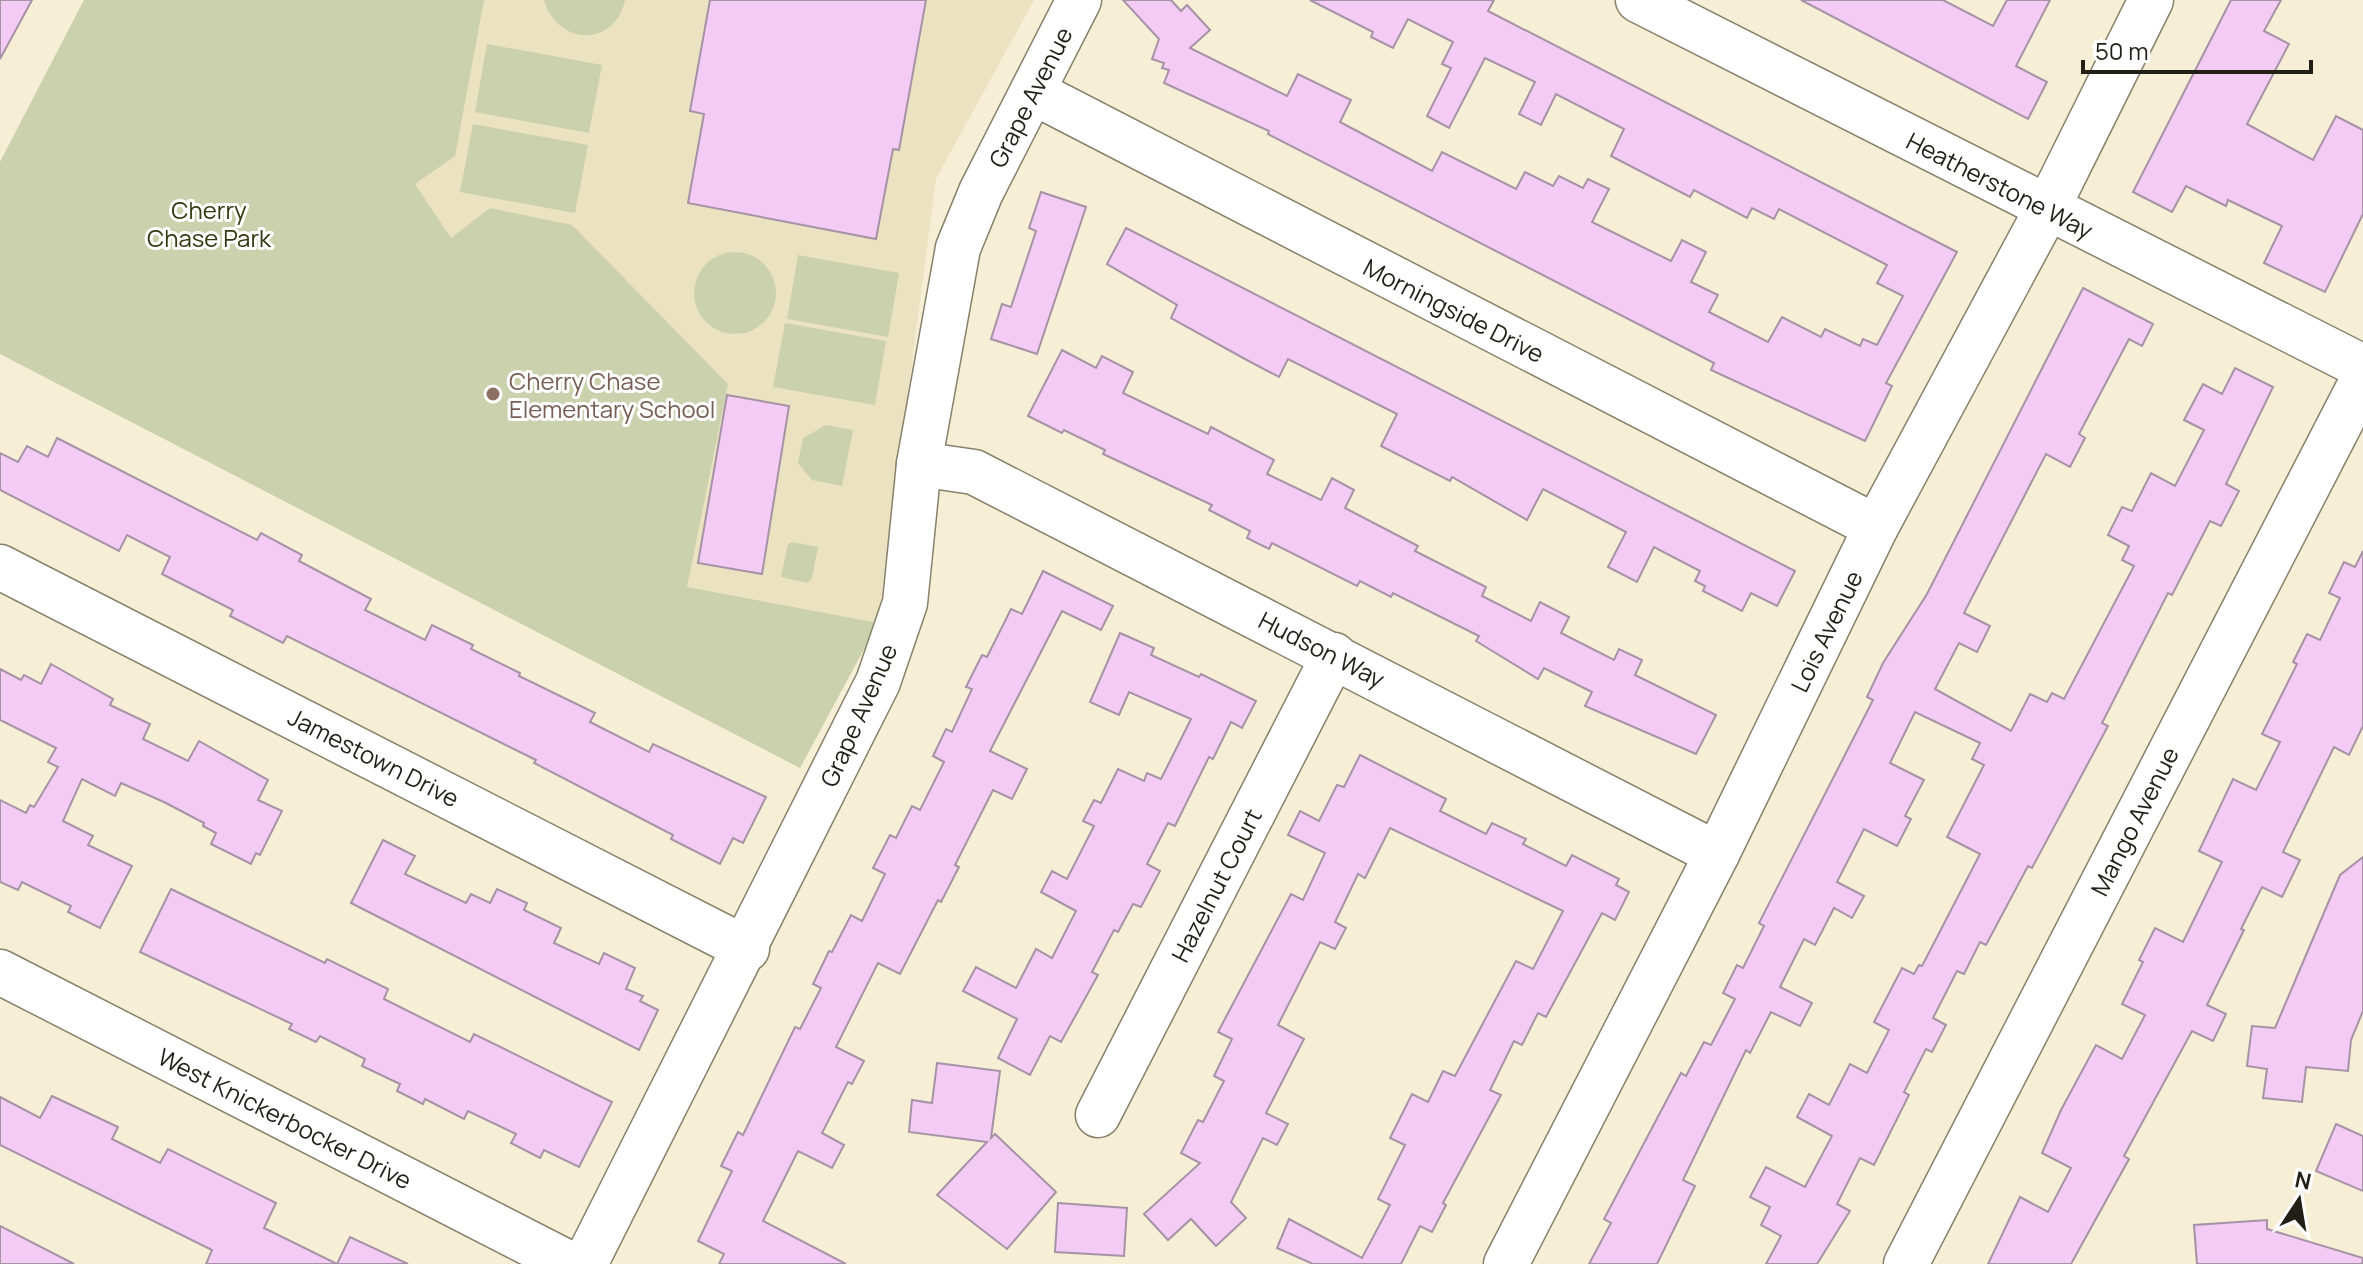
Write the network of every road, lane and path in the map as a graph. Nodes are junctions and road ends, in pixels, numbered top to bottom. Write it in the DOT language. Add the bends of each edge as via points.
graph roads {
  1 [pos="1079,0"];
  2 [pos="1638,0"];
  3 [pos="2151,0"];
  4 [pos="1033,92"];
  5 [pos="2047,209"];
  6 [pos="2363,367"];
  7 [pos="2363,379"];
  8 [pos="919,464"];
  9 [pos="1876,527"];
  10 [pos="0,567"];
  11 [pos="1334,655"];
  12 [pos="1717,854"];
  13 [pos="747,949"];
  14 [pos="0,972"];
  15 [pos="1098,1115"];
  16 [pos="570,1264"];
  17 [pos="585,1264"];
  18 [pos="1506,1264"];
  19 [pos="1906,1264"];
  1 -- 4 [label="street, Grape Avenue"];
  2 -- 5 [label="street, Heatherstone Way"];
  3 -- 5 [label="street, Lois Avenue"];
  4 -- 8 [label="street, Grape Avenue" via="958,248"];
  4 -- 9 [label="street, Morningside Drive"];
  5 -- 6 [label="street, Heatherstone Way"];
  5 -- 9 [label="street, Lois Avenue"];
  7 -- 19 [label="street, Mango Avenue"];
  8 -- 11 [label="street, Hudson Way" via="974,472"];
  8 -- 13 [label="street, Grape Avenue" via="905,603 878,682"];
  9 -- 12 [label="street, Lois Avenue"];
  10 -- 13 [label="street, Jamestown Drive"];
  11 -- 12 [label="street, Hudson Way"];
  11 -- 15 [label="street, Hazelnut Court"];
  12 -- 18 [label="street, Lois Avenue"];
  13 -- 17 [label="street, Grape Avenue"];
  14 -- 16 [label="street, West Knickerbocker Drive"];
}
